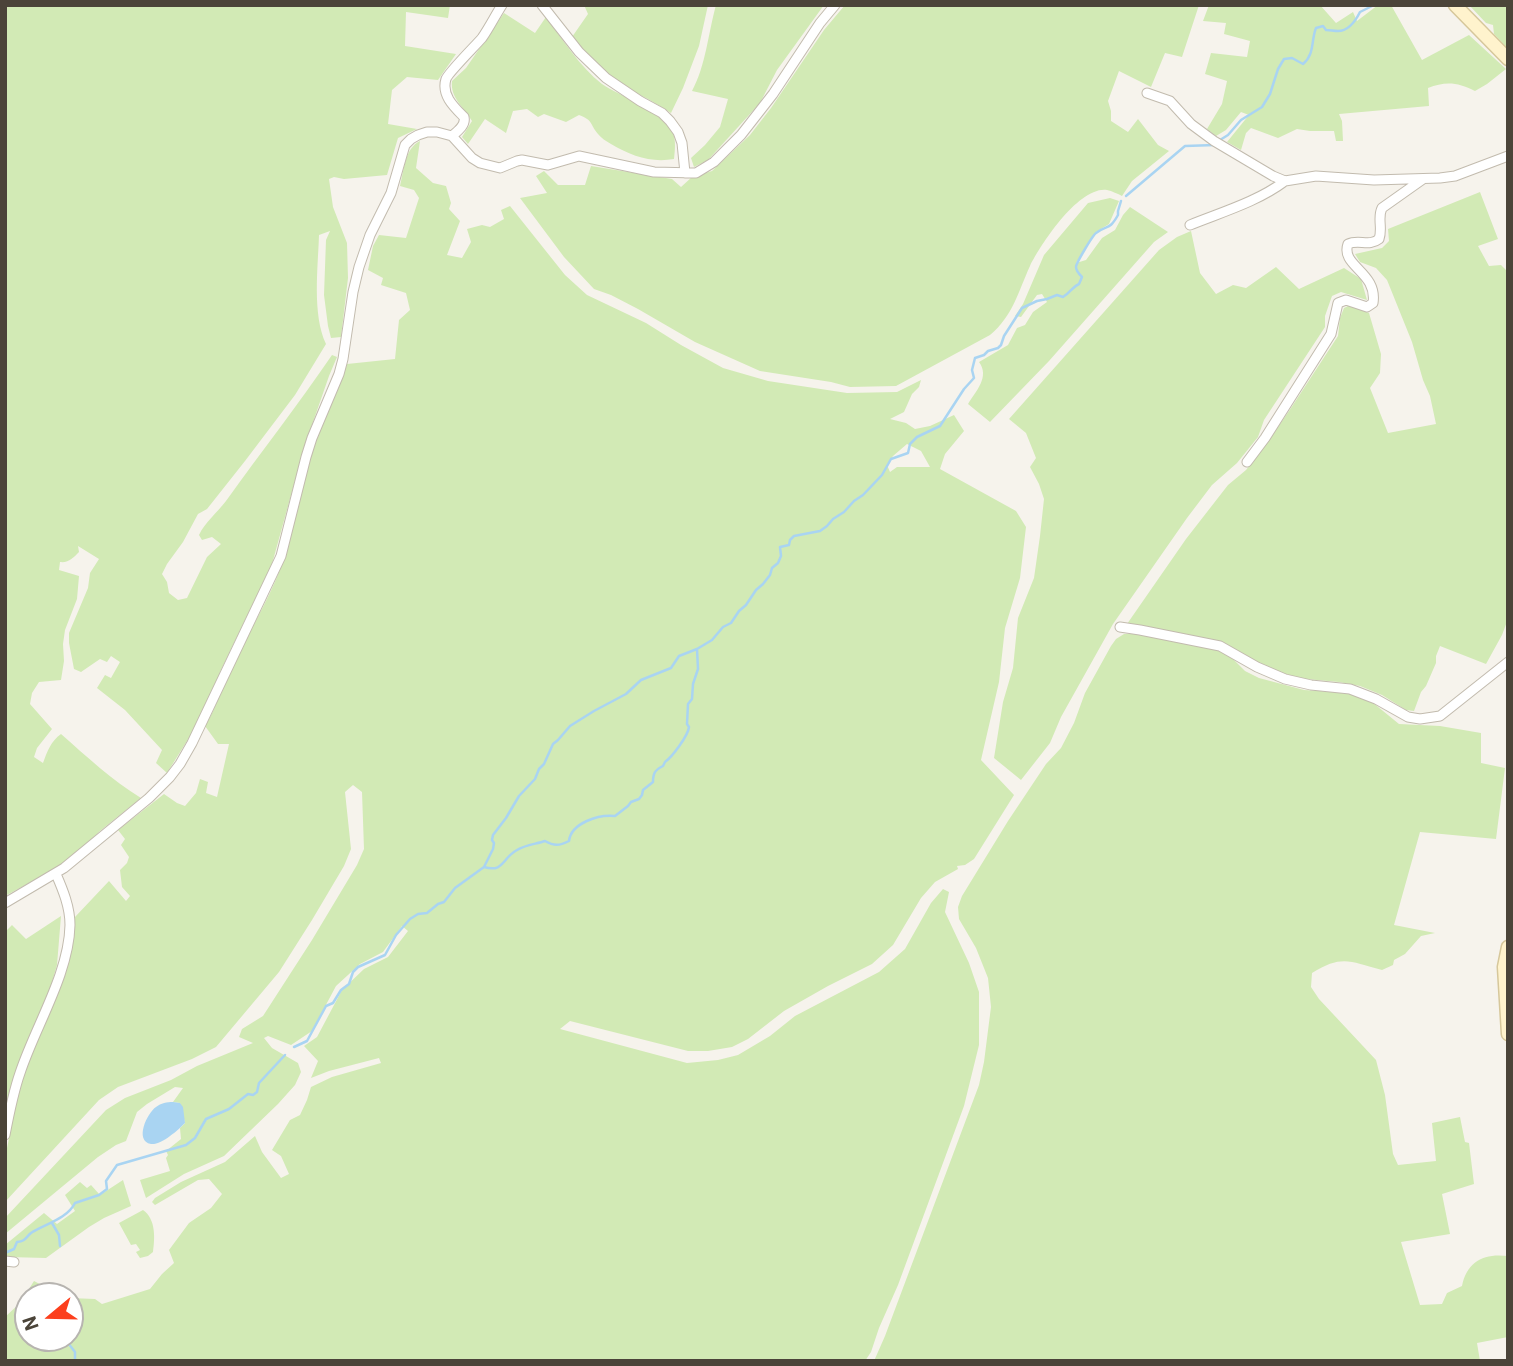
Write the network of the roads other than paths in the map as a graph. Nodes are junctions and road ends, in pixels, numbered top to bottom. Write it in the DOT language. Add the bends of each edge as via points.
graph roads {
  1 [pos="502,5"];
  2 [pos="542,5"];
  3 [pos="835,5"];
  4 [pos="1454,5"];
  5 [pos="1508,59"];
  6 [pos="1147,93"];
  7 [pos="452,136"];
  8 [pos="1508,156"];
  9 [pos="685,173"];
  10 [pos="1423,178"];
  11 [pos="1285,181"];
  12 [pos="1190,225"];
  13 [pos="1247,462"];
  14 [pos="1120,627"];
  15 [pos="1508,662"];
  16 [pos="55,874"];
  17 [pos="5,903"];
  18 [pos="1508,947"];
  19 [pos="1508,1034"];
  20 [pos="5,1135"];
  1 -- 7 [label="street" via="484,35 446,80 448,100 465,120"];
  2 -- 9 [label="street" via="606,79 670,121 682,143"];
  3 -- 9 [label="street" via="741,135 705,169"];
  4 -- 5 [label="main road"];
  6 -- 11 [label="street" via="1170,101 1218,143"];
  7 -- 9 [label="street" via="472,158 500,168 522,160 548,165 579,156 654,172"];
  7 -- 16 [label="street" via="427,132 405,145 391,193 359,267 339,374 312,438 281,556 192,743 151,796"];
  8 -- 10 [label="street" via="1455,176"];
  10 -- 11 [label="street" via="1316,176"];
  10 -- 13 [label="street" via="1382,208 1379,239 1348,244 1349,258 1373,289 1373,303 1367,307 1346,300 1338,303 1331,334"];
  11 -- 12 [label="street" via="1255,199"];
  14 -- 15 [label="street" via="1220,646 1285,679 1350,689 1420,719 1440,716"];
  16 -- 17 [label="street"];
  16 -- 20 [label="street" via="68,907 69,940 20,1072"];
  18 -- 19 [label="main road" via="1504,967"];
}
